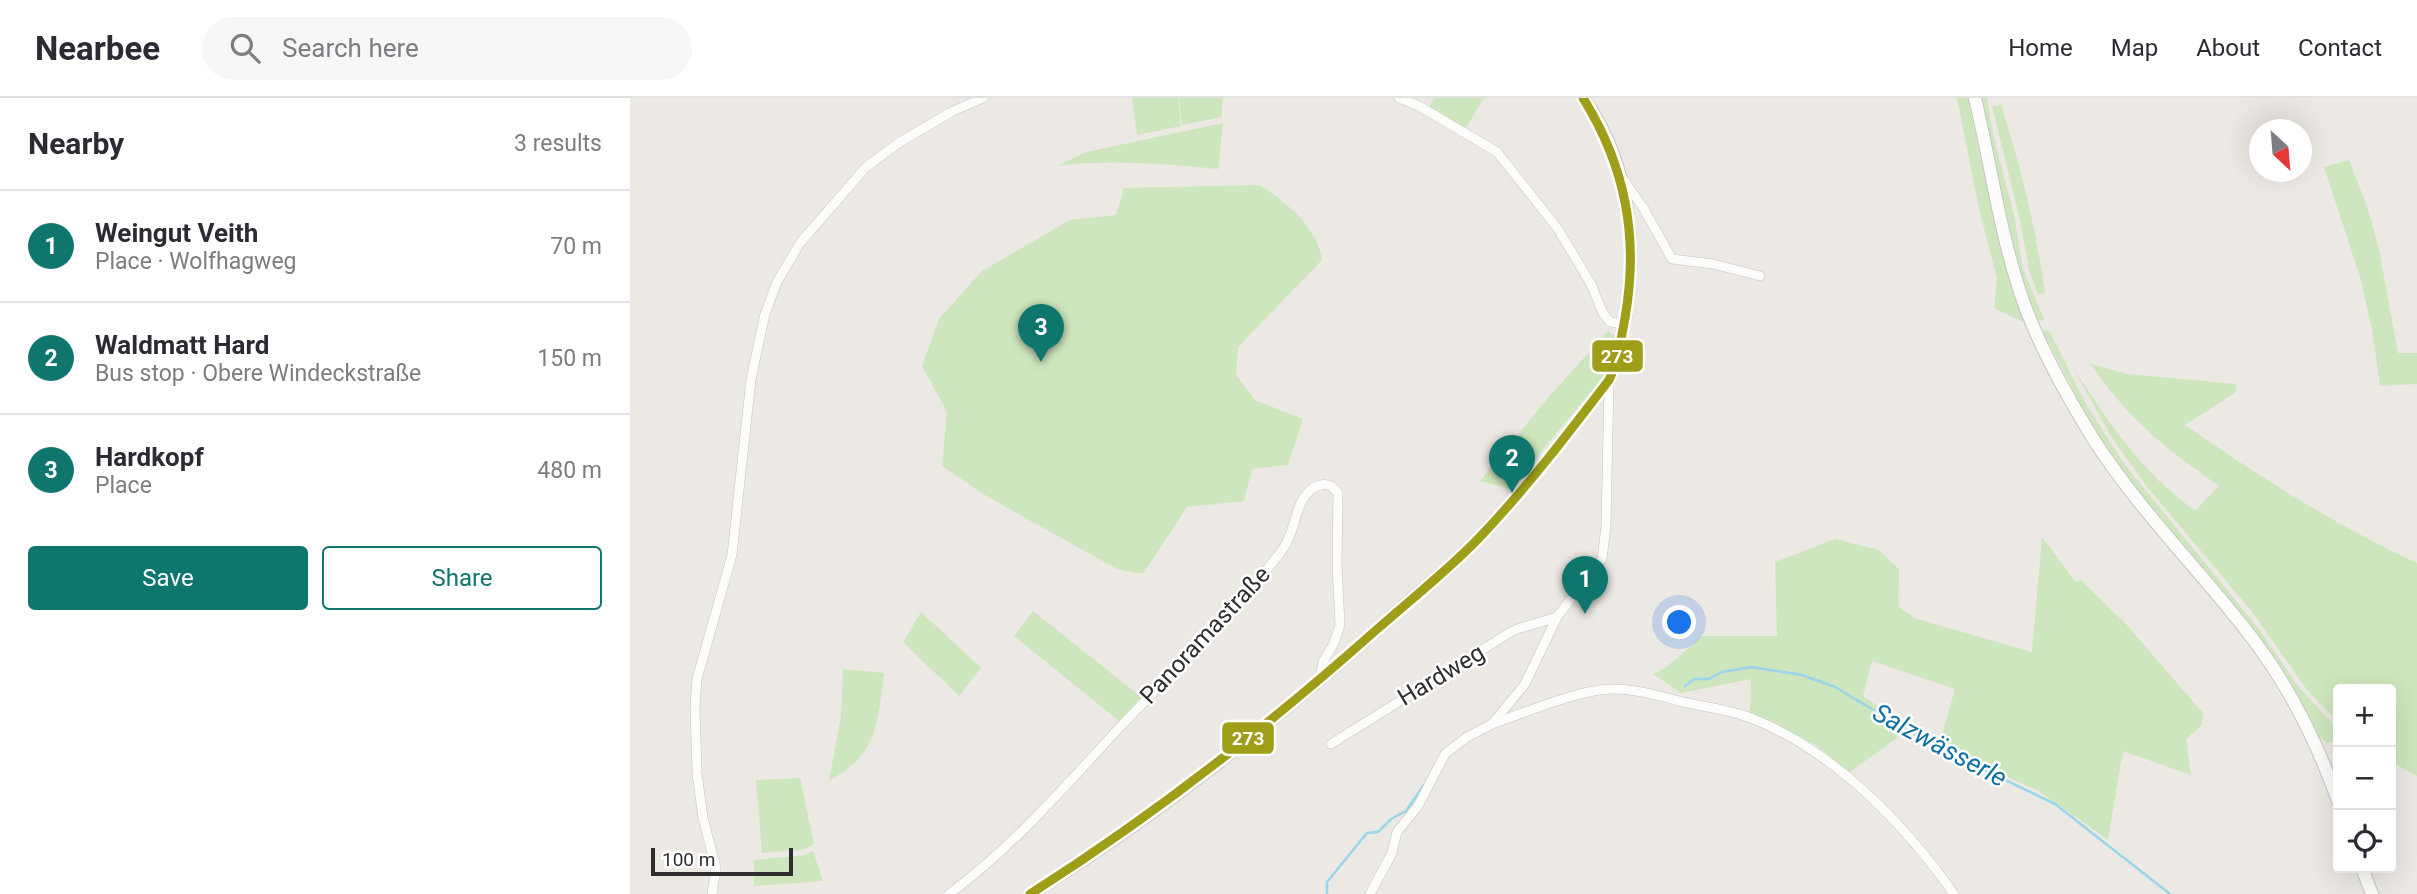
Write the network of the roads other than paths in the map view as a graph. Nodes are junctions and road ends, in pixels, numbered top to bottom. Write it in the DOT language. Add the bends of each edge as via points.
graph roads {
  1 [pos="983,98"];
  2 [pos="1399,98"];
  3 [pos="1583,98"];
  4 [pos="1975,98"];
  5 [pos="1620,176"];
  6 [pos="1639,200"];
  7 [pos="1625,205"];
  8 [pos="1760,275"];
  9 [pos="1624,324"];
  10 [pos="1609,380"];
  11 [pos="1557,617"];
  12 [pos="1320,681"];
  13 [pos="1492,724"];
  14 [pos="1331,744"];
  15 [pos="2333,789"];
  16 [pos="2364,873"];
  17 [pos="712,894"];
  18 [pos="949,894"];
  19 [pos="1030,894"];
  20 [pos="1370,894"];
  21 [pos="1954,894"];
  22 [pos="2372,894"];
  1 -- 17 [label="street" via="940,118 866,167 800,243 765,314 751,379 732,555 697,679 699,789 716,868"];
  2 -- 9 [label="street" via="1497,152 1558,229 1591,284 1602,313 1610,322"];
  3 -- 5 [label="street" via="1597,117"];
  4 -- 15 [label="street" via="2019,289 2059,377 2118,475 2275,670 2297,706"];
  5 -- 6 [label="street"];
  5 -- 7 [label="street"];
  6 -- 7 [label="street"];
  6 -- 8 [label="street" via="1672,259"];
  7 -- 9 [label="street" via="1631,266"];
  9 -- 10 [label="street"];
  10 -- 11 [label="street" via="1602,559"];
  10 -- 12 [label="street" via="1479,538"];
  11 -- 13 [label="street" via="1525,684"];
  11 -- 14 [label="street, Hardweg" via="1514,630"];
  12 -- 18 [label="street, Panoramastraße" via="1323,662 1340,625 1338,493 1325,484 1308,492 1288,541 1237,607 1033,821"];
  12 -- 19 [label="street" via="1233,753"];
  13 -- 20 [label="street" via="1445,754 1418,806 1397,831 1392,853"];
  13 -- 21 [label="street" via="1581,694 1620,689 1748,717 1793,737 1843,771 1918,847"];
  16 -- 22 [label="street"];
}
